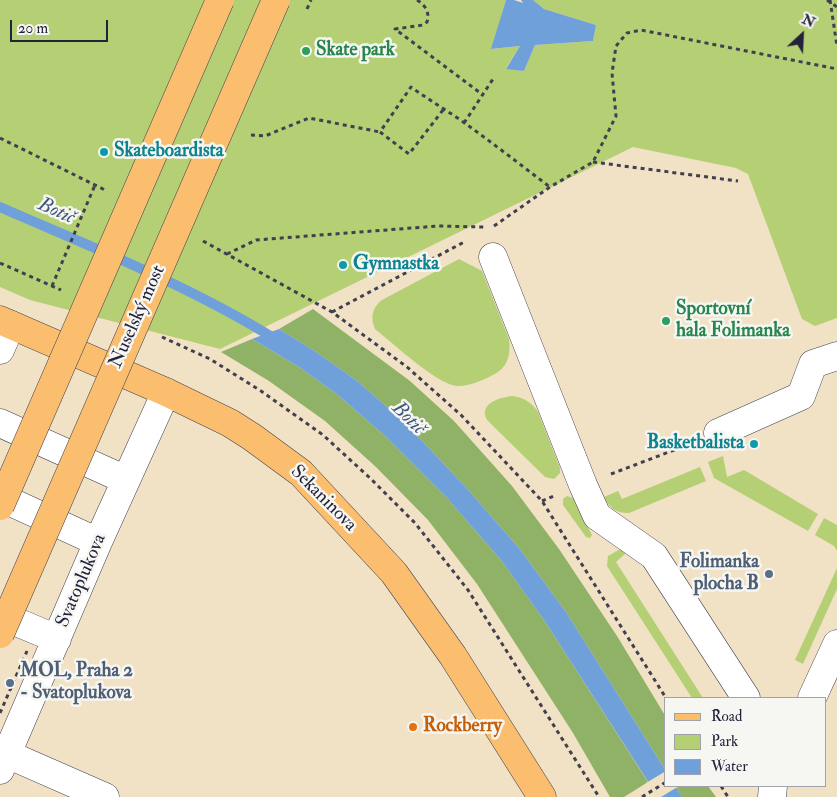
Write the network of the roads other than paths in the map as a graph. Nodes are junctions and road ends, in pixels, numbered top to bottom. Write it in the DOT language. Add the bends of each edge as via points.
graph roads {
  1 [pos="220,0"];
  2 [pos="276,0"];
  3 [pos="492,257"];
  4 [pos="5,323"];
  5 [pos="0,350"];
  6 [pos="837,356"];
  7 [pos="166,392"];
  8 [pos="0,423"];
  9 [pos="718,433"];
  10 [pos="126,480"];
  11 [pos="0,497"];
  12 [pos="0,506"];
  13 [pos="98,542"];
  14 [pos="0,615"];
  15 [pos="0,634"];
  16 [pos="57,639"];
  17 [pos="837,644"];
  18 [pos="745,697"];
  19 [pos="812,697"];
  20 [pos="2,758"];
  21 [pos="105,797"];
  22 [pos="542,797"];
  1 -- 12 [label="main road, bridge"];
  2 -- 15 [label="main road, Nuselský most, bridge"];
  3 -- 18 [label="street" via="597,516 654,556"];
  4 -- 5 [label="street"];
  4 -- 7 [label="main road, Sekaninova"];
  6 -- 9 [label="street" via="814,364 801,396"];
  7 -- 10 [label="street, Svatoplukova"];
  7 -- 22 [label="main road, Sekaninova" via="252,437 301,474 324,497 394,573 453,656"];
  8 -- 10 [label="street"];
  10 -- 13 [label="street, Svatoplukova"];
  11 -- 13 [label="street"];
  13 -- 16 [label="street, Svatoplukova"];
  14 -- 16 [label="street"];
  16 -- 20 [label="street, Svatoplukova"];
  17 -- 19 [label="street"];
  20 -- 21 [label="street"];
}
